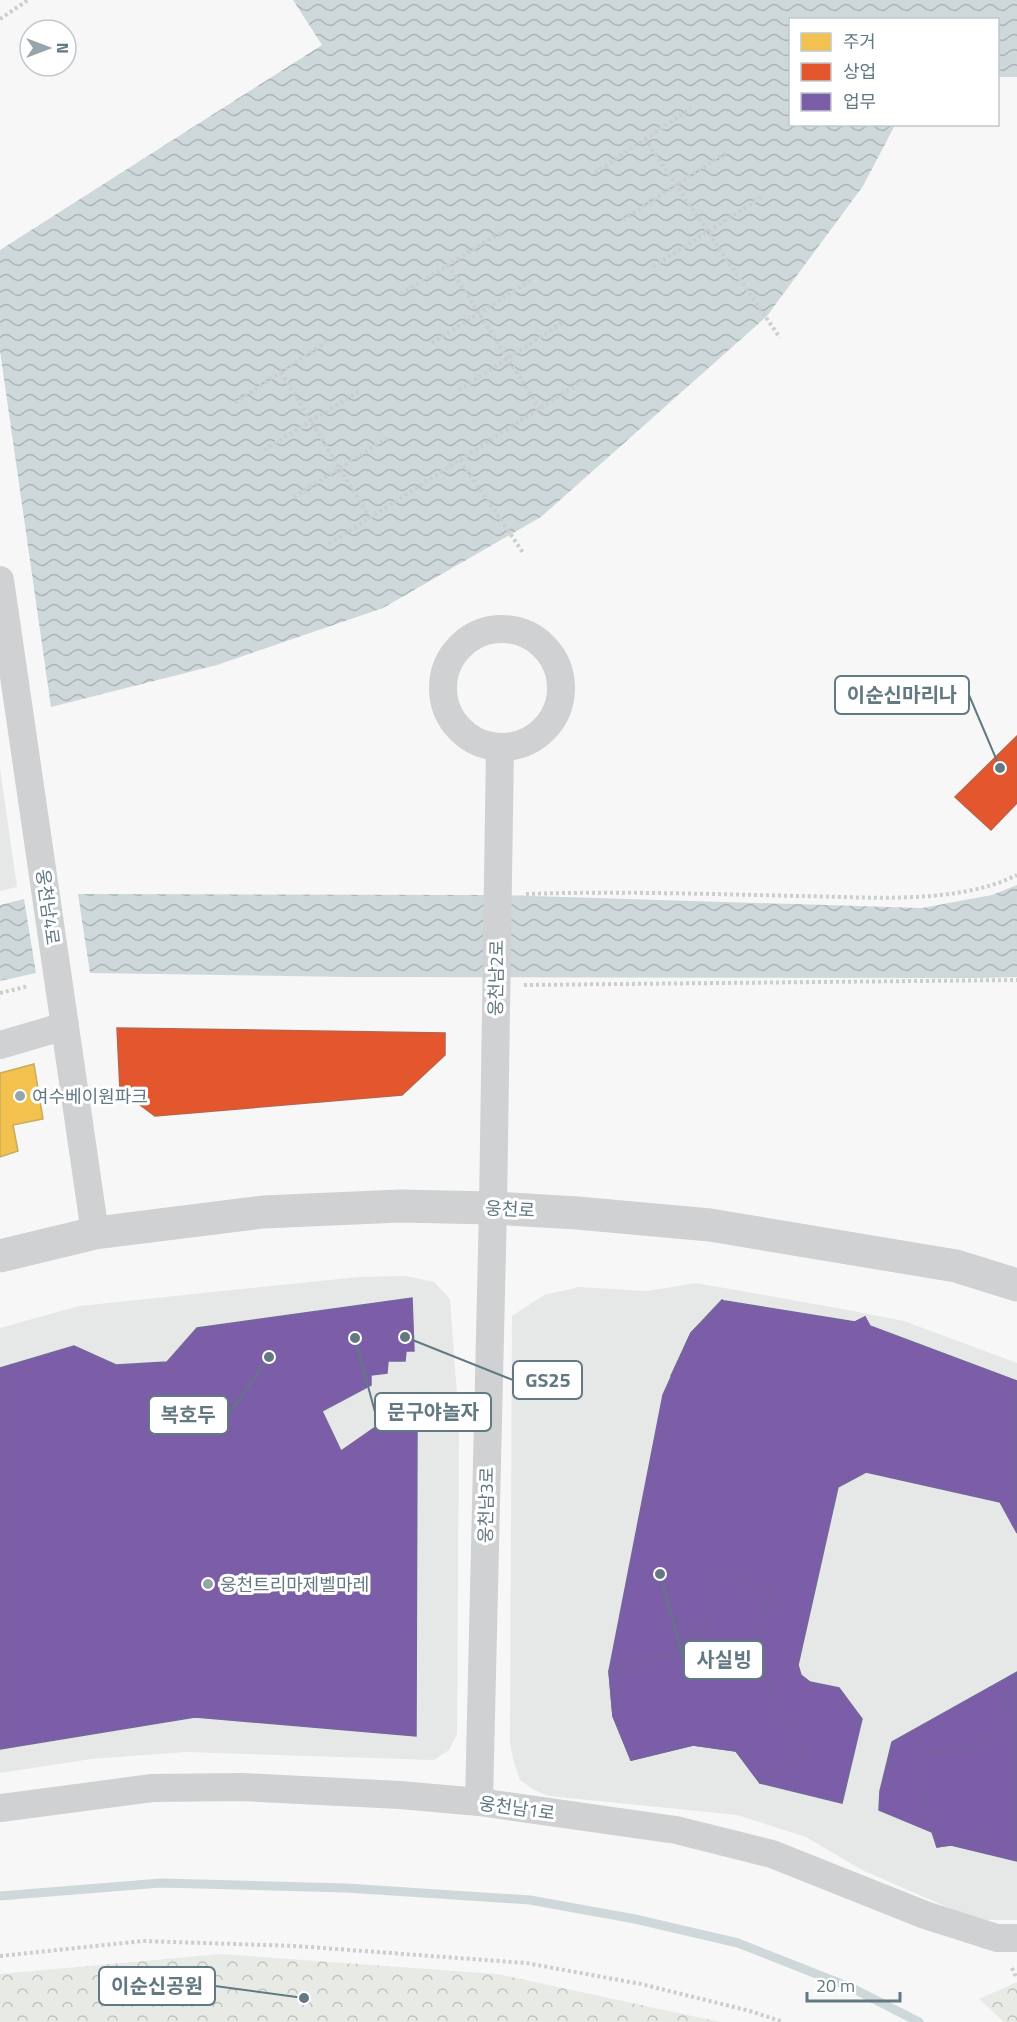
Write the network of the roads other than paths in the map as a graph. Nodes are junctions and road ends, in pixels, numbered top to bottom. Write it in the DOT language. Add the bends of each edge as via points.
graph roads {
  1 [pos="0,580"];
  2 [pos="500,747"];
  3 [pos="65,1026"];
  4 [pos="0,1045"];
  5 [pos="493,1208"];
  6 [pos="95,1233"];
  7 [pos="0,1256"];
  8 [pos="1017,1285"];
  9 [pos="479,1802"];
  10 [pos="0,1808"];
  11 [pos="1017,1938"];
  1 -- 3 [label="street, 웅천남4로"];
  2 -- 2 [label="street" via="537,736 560,703 556,663 545,646 528,634 509,629 489,630 471,637 446,668 443,688 446,708 454,723 467,736"];
  2 -- 5 [label="street, 웅천남2로"];
  3 -- 4 [label="street"];
  3 -- 6 [label="street, 웅천남4로"];
  5 -- 6 [label="street, 웅천로" via="400,1206 263,1212"];
  5 -- 8 [label="street, 웅천로" via="710,1225 956,1266"];
  5 -- 9 [label="street, 웅천남3로"];
  6 -- 7 [label="street, 웅천로"];
  9 -- 10 [label="street, 웅천남1로" via="242,1787 152,1788"];
  9 -- 11 [label="street, 웅천남1로" via="676,1830 761,1851 925,1915 997,1938"];
}
